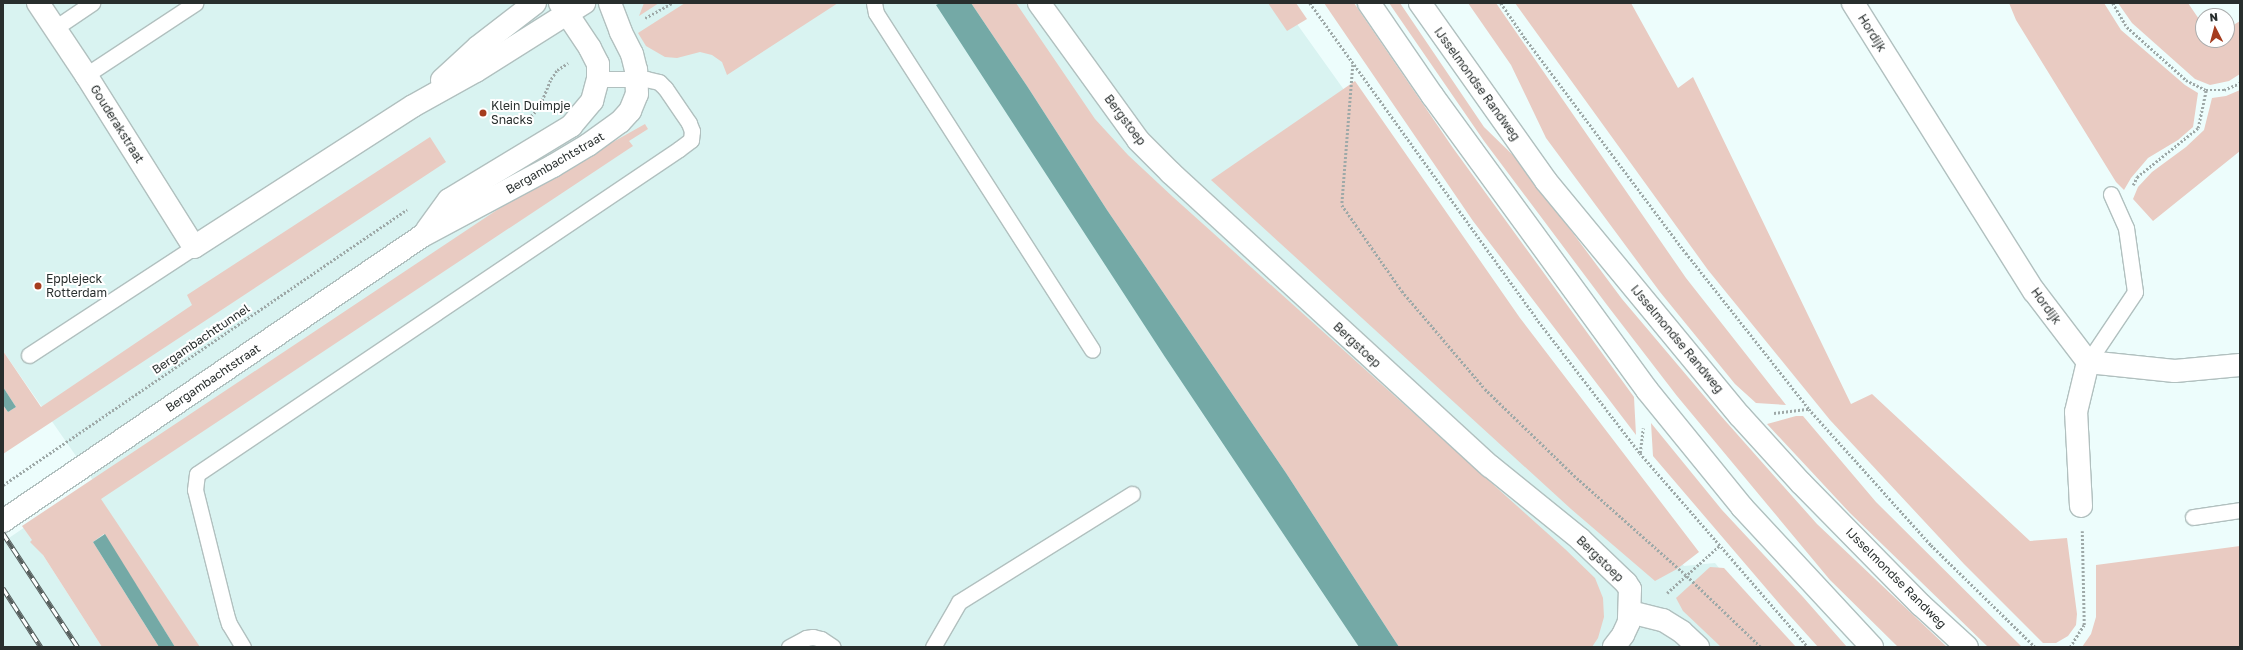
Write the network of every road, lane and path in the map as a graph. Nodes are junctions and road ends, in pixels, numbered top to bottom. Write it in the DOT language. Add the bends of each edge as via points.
graph roads {
  1 [pos="38,3"];
  2 [pos="92,3"];
  3 [pos="195,3"];
  4 [pos="534,3"];
  5 [pos="610,3"];
  6 [pos="874,3"];
  7 [pos="1039,3"];
  8 [pos="1310,3"];
  9 [pos="1368,3"];
  10 [pos="1420,3"];
  11 [pos="1502,3"];
  12 [pos="1853,3"];
  13 [pos="2113,3"];
  14 [pos="570,6"];
  15 [pos="55,28"];
  16 [pos="590,48"];
  17 [pos="1354,65"];
  18 [pos="86,75"];
  19 [pos="598,79"];
  20 [pos="637,79"];
  21 [pos="2240,83"];
  22 [pos="2206,90"];
  23 [pos="413,106"];
  24 [pos="524,122"];
  25 [pos="2111,194"];
  26 [pos="409,208"];
  27 [pos="2119,211"];
  28 [pos="422,236"];
  29 [pos="194,247"];
  30 [pos="1092,350"];
  31 [pos="29,355"];
  32 [pos="2088,362"];
  33 [pos="2240,365"];
  34 [pos="3,485"];
  35 [pos="1132,494"];
  36 [pos="2081,506"];
  37 [pos="2240,510"];
  38 [pos="2193,517"];
  39 [pos="3,521"];
  40 [pos="1719,546"];
  41 [pos="1687,576"];
  42 [pos="1630,612"];
  43 [pos="243,647"];
  44 [pos="789,647"];
  45 [pos="833,647"];
  46 [pos="933,647"];
  47 [pos="1614,647"];
  48 [pos="1698,647"];
  49 [pos="1761,647"];
  50 [pos="1808,647"];
  51 [pos="1872,647"];
  52 [pos="1967,647"];
  53 [pos="2034,647"];
  54 [pos="2070,647"];
  1 -- 15 [label="street, Gouderakstraat"];
  2 -- 15 [label="lane"];
  3 -- 18 [label="lane"];
  4 -- 23 [label="street, Bergambachtstraat" via="478,47"];
  5 -- 20 [label="street, Bergambachtstraat" via="632,54"];
  6 -- 30 [label="lane" via="876,13"];
  7 -- 42 [label="street, Bergstoep" via="1138,140 1490,466 1580,539 1630,590"];
  8 -- 17 [label="path"];
  9 -- 51 [label="street" via="1647,390 1742,507"];
  10 -- 52 [label="street, IJsselmondse Randweg" via="1546,181 1740,416 1904,588"];
  11 -- 53 [label="path" via="1525,38 1686,252 1809,409 1931,545"];
  12 -- 32 [label="street, Hordijk" via="2034,291"];
  13 -- 22 [label="path" via="2127,27 2186,80"];
  14 -- 16 [label="street, Bergambachtstraat"];
  14 -- 23 [label="street, Bergambachtstraat" via="476,71"];
  15 -- 18 [label="street, Gouderakstraat"];
  16 -- 19 [label="street, Bergambachtstraat" via="598,64"];
  16 -- 24 [label="path" via="557,70 539,108"];
  17 -- 40 [label="path" via="1536,318 1640,453"];
  17 -- 41 [label="path" via="1342,205 1402,291 1485,389 1578,478"];
  18 -- 29 [label="street, Gouderakstraat"];
  19 -- 20 [label="lane"];
  19 -- 28 [label="street, Bergambachtstraat" via="592,101 571,126 449,200"];
  20 -- 28 [label="street, Bergambachtstraat" via="637,94 630,111 608,132 553,166"];
  20 -- 43 [label="lane" via="659,82 665,88 692,131 691,140 687,144 197,474 195,490 226,614"];
  21 -- 22 [label="path" via="2224,90"];
  22 -- 27 [label="path" via="2198,128 2137,177"];
  23 -- 29 [label="street, Bergambachtstraat"];
  25 -- 27 [label="lane"];
  26 -- 34 [label="path, Bergambachttunnel"];
  27 -- 32 [label="lane" via="2126,228 2135,292"];
  28 -- 39 [label="street, Bergambachtstraat"];
  29 -- 31 [label="lane"];
  32 -- 33 [label="street" via="2175,371"];
  32 -- 36 [label="street" via="2076,412"];
  35 -- 46 [label="lane" via="959,602"];
  36 -- 54 [label="path" via="2084,625"];
  37 -- 38 [label="lane"];
  40 -- 41 [label="path"];
  40 -- 50 [label="path"];
  41 -- 42 [label="path" via="1671,591"];
  41 -- 49 [label="path"];
  42 -- 47 [label="street, Bergstoep" via="1626,629"];
  42 -- 48 [label="street" via="1663,620 1682,632"];
  44 -- 45 [label="lane" via="812,637 821,638"];
}
